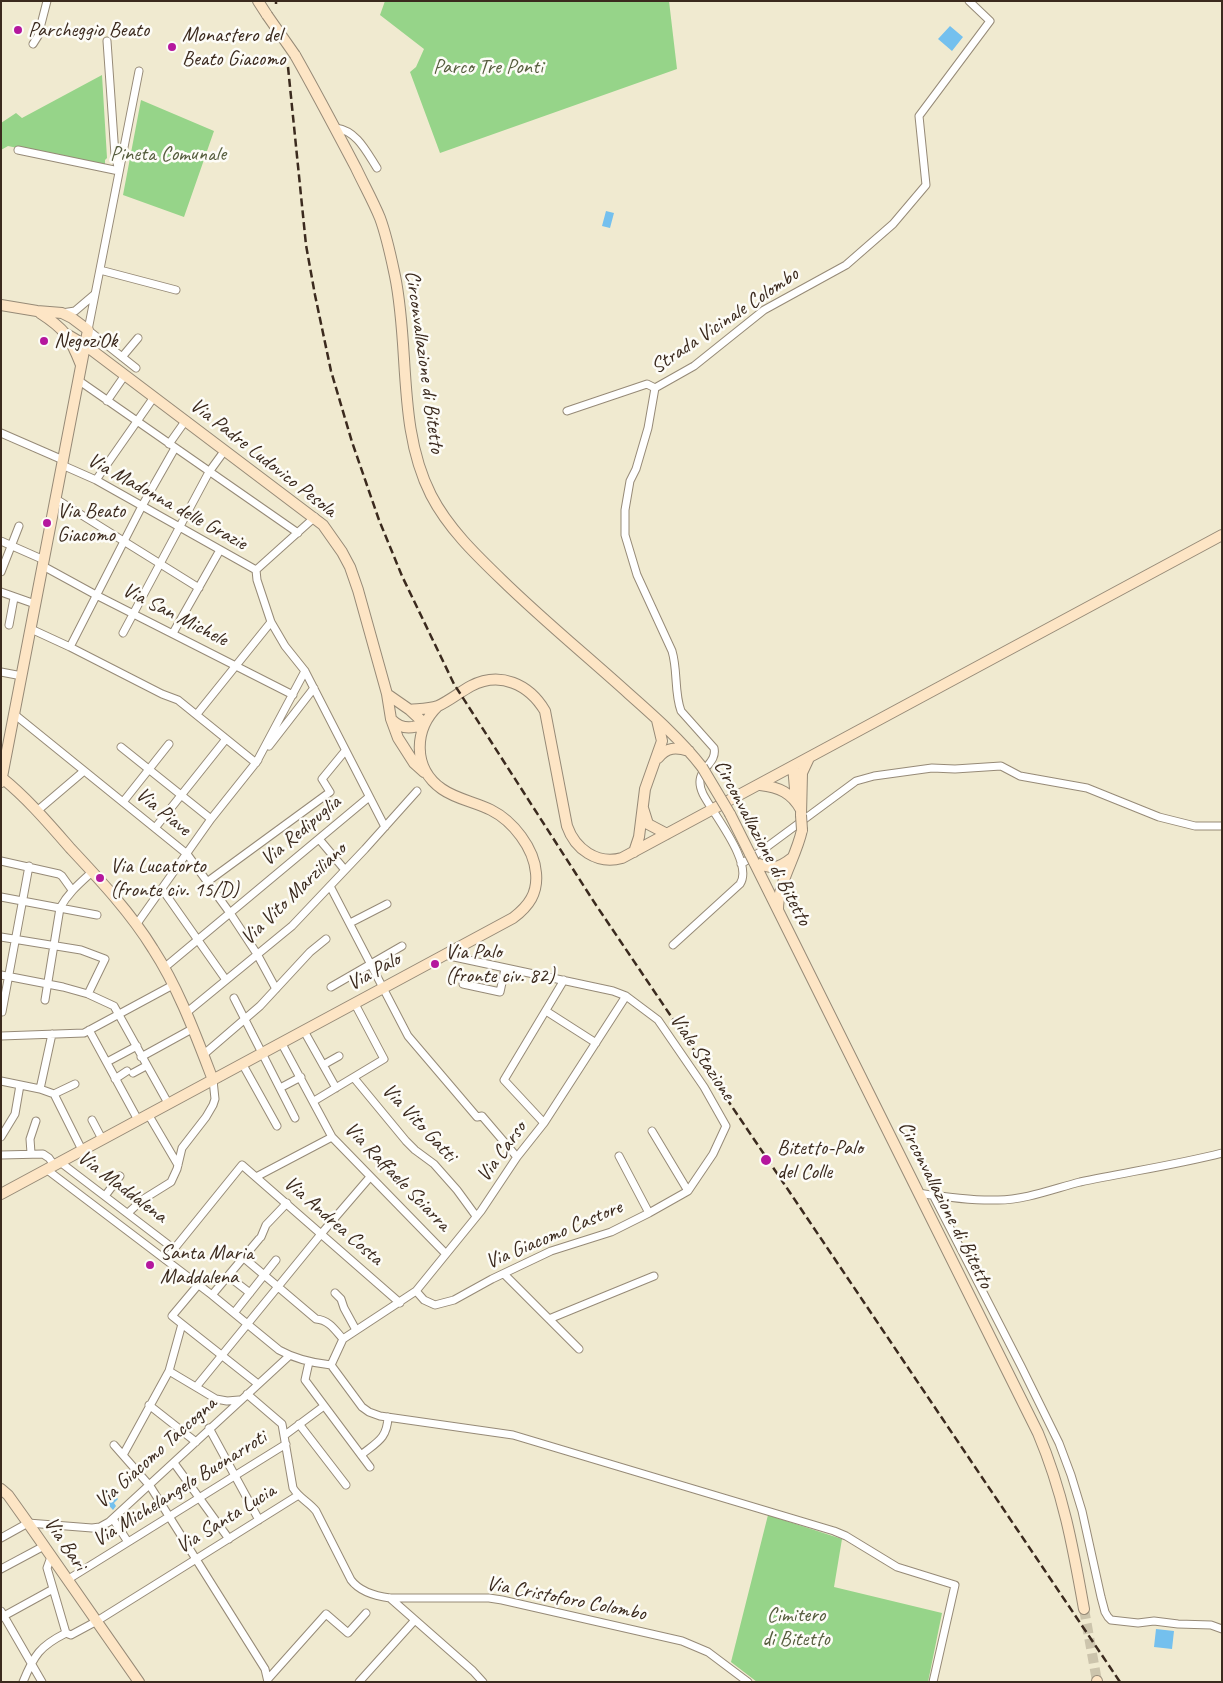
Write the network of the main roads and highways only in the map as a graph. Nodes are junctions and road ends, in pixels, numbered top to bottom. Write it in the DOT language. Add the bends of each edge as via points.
graph roads {
  1 [pos="258,1"];
  2 [pos="1,305"];
  3 [pos="38,311"];
  4 [pos="68,335"];
  5 [pos="85,345"];
  6 [pos="82,366"];
  7 [pos="1222,535"];
  8 [pos="387,694"];
  9 [pos="438,706"];
  10 [pos="410,710"];
  11 [pos="391,719"];
  12 [pos="657,719"];
  13 [pos="424,723"];
  14 [pos="6,731"];
  15 [pos="690,752"];
  16 [pos="810,758"];
  17 [pos="656,761"];
  18 [pos="793,766"];
  19 [pos="802,773"];
  20 [pos="429,776"];
  21 [pos="2,779"];
  22 [pos="760,785"];
  23 [pos="796,800"];
  24 [pos="642,803"];
  25 [pos="801,813"];
  26 [pos="648,824"];
  27 [pos="667,834"];
  28 [pos="639,837"];
  29 [pos="648,845"];
  30 [pos="634,852"];
  31 [pos="752,858"];
  32 [pos="792,858"];
  33 [pos="778,911"];
  34 [pos="213,1080"];
  35 [pos="1,1194"];
  36 [pos="2,1491"];
  37 [pos="1084,1609"];
  38 [pos="139,1682"];
  1 -- 12 [label="main road, Circonvallazione di Bitetto, bridge" via="295,55 336,128 380,218 396,280 411,433 420,470 431,495 453,529 483,561"];
  2 -- 3 [label="main road"];
  3 -- 4 [label="main road"];
  3 -- 5 [label="main road" via="62,313 72,318 88,330"];
  4 -- 5 [label="main road, Via Padre Ludovico Pesola"];
  4 -- 6 [label="main road"];
  5 -- 6 [label="main road"];
  5 -- 8 [label="main road, Via Padre Ludovico Pesola" via="314,517 329,533 350,567"];
  6 -- 14 [label="main road" via="22,676 14,714"];
  7 -- 16 [label="main road"];
  8 -- 10 [label="main road"];
  8 -- 11 [label="main road, Via Padre Ludovico Pesola"];
  9 -- 10 [label="main road"];
  9 -- 13 [label="main road, Via Palo"];
  9 -- 30 [label="main road" via="472,686 491,680 510,681 527,689 545,711 571,838 582,849 604,860 622,858"];
  10 -- 13 [label="main road"];
  11 -- 13 [label="main road" via="404,728"];
  11 -- 20 [label="main road, Via Padre Ludovico Pesola" via="414,764"];
  12 -- 15 [label="main road, Circonvallazione di Bitetto"];
  12 -- 17 [label="main road" via="662,741"];
  13 -- 20 [label="main road, Via Palo" via="419,753"];
  14 -- 21 [label="main road"];
  15 -- 17 [label="main road" via="673,748"];
  15 -- 31 [label="main road, Circonvallazione di Bitetto, bridge" via="702,766"];
  16 -- 18 [label="main road"];
  16 -- 19 [label="main road"];
  17 -- 24 [label="main road"];
  18 -- 19 [label="main road"];
  18 -- 22 [label="main road"];
  18 -- 23 [label="main road"];
  19 -- 25 [label="main road"];
  20 -- 34 [label="main road, Via Palo" via="442,789 492,810 515,829 536,868 537,881 530,904 513,918"];
  21 -- 34 [label="main road" via="20,793 92,872 154,949 186,1013"];
  22 -- 23 [label="main road" via="781,790"];
  22 -- 27 [label="main road"];
  23 -- 25 [label="main road"];
  24 -- 26 [label="main road"];
  24 -- 28 [label="main road"];
  25 -- 32 [label="main road, bridge" via="802,830"];
  26 -- 27 [label="main road"];
  26 -- 29 [label="main road"];
  27 -- 29 [label="main road"];
  28 -- 29 [label="main road"];
  28 -- 30 [label="main road"];
  29 -- 30 [label="main road"];
  31 -- 32 [label="main road" via="773,868"];
  31 -- 33 [label="main road, Circonvallazione di Bitetto"];
  32 -- 33 [label="main road" via="780,890"];
  33 -- 37 [label="main road, Circonvallazione di Bitetto" via="1046,1453 1068,1523"];
  34 -- 35 [label="main road, Via Palo"];
  36 -- 38 [label="main road, Via Bari"];
}
